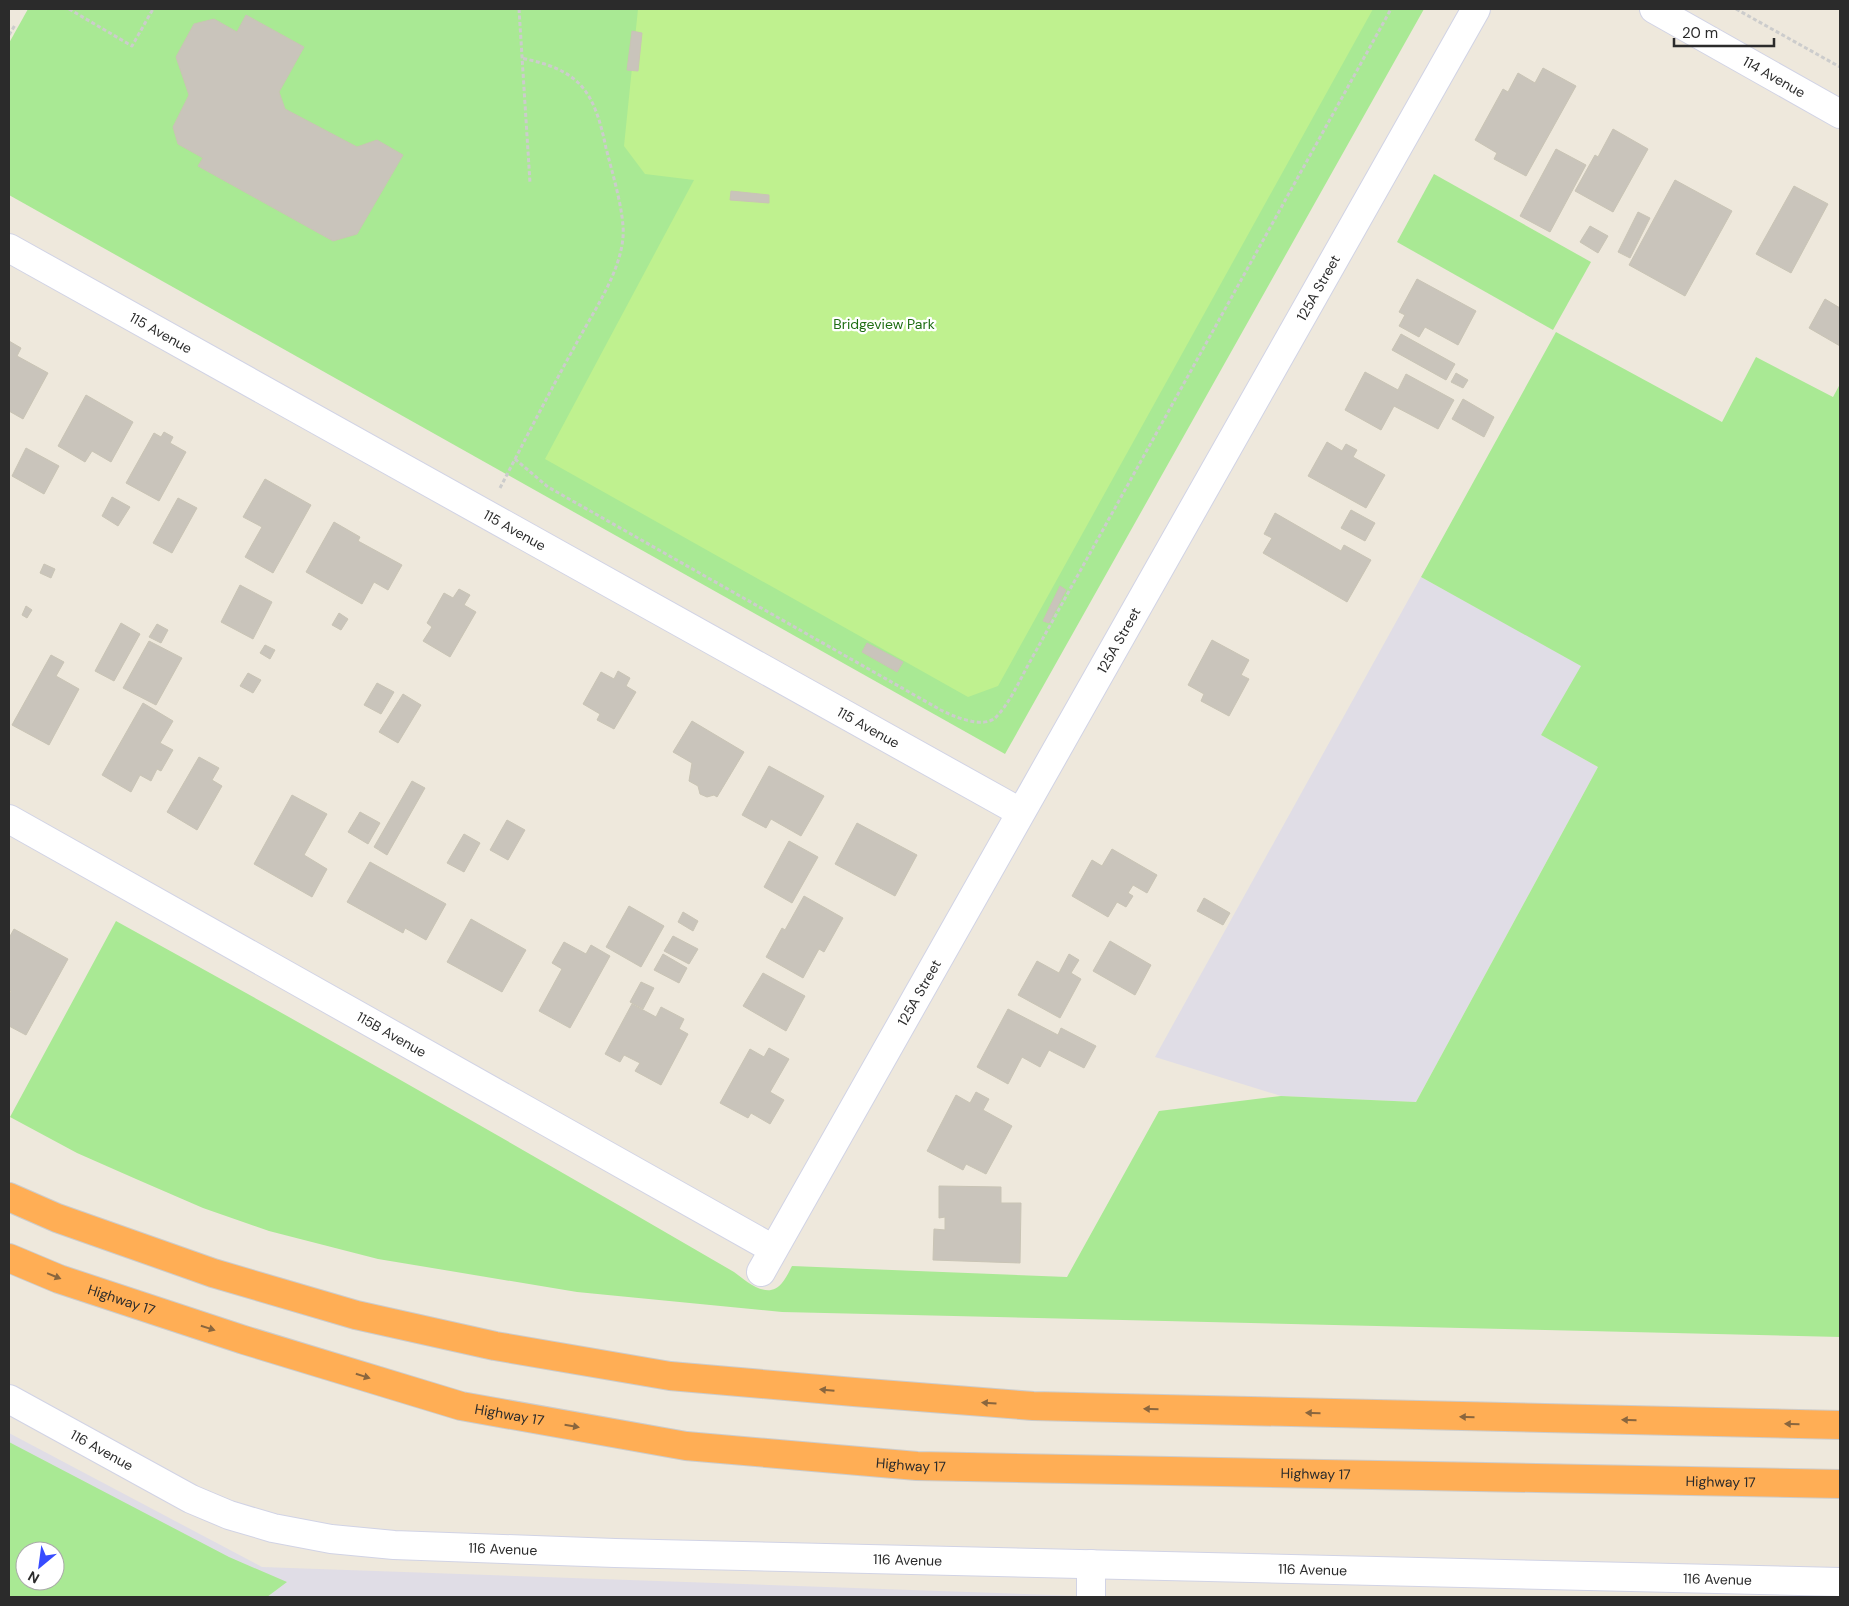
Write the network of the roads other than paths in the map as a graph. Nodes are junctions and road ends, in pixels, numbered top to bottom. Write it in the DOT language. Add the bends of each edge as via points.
graph roads {
  1 [pos="1476,9"];
  2 [pos="1654,9"];
  3 [pos="1840,114"];
  4 [pos="9,248"];
  5 [pos="1020,812"];
  6 [pos="9,819"];
  7 [pos="9,1197"];
  8 [pos="9,1258"];
  9 [pos="767,1260"];
  10 [pos="9,1399"];
  11 [pos="1840,1425"];
  12 [pos="1840,1484"];
  13 [pos="1091,1564"];
  14 [pos="1840,1582"];
  15 [pos="1091,1597"];
  1 -- 5 [label="street, 125A Street"];
  2 -- 3 [label="street, 114 Avenue"];
  4 -- 5 [label="street, 115 Avenue"];
  5 -- 9 [label="street, 125A Street"];
  6 -- 9 [label="street, 115B Avenue"];
  11 -- 7 [label="highway, one-way" via="1033,1406 670,1376 495,1346 356,1314 213,1273 57,1218"];
  8 -- 12 [label="highway, Highway 17, one-way" via="59,1279 244,1340 461,1406 686,1446 917,1466"];
  10 -- 13 [label="street, 116 Avenue" via="214,1509 273,1528 331,1539 394,1545 615,1553"];
  13 -- 14 [label="street, 116 Avenue"];
  13 -- 15 [label="street"];
}
